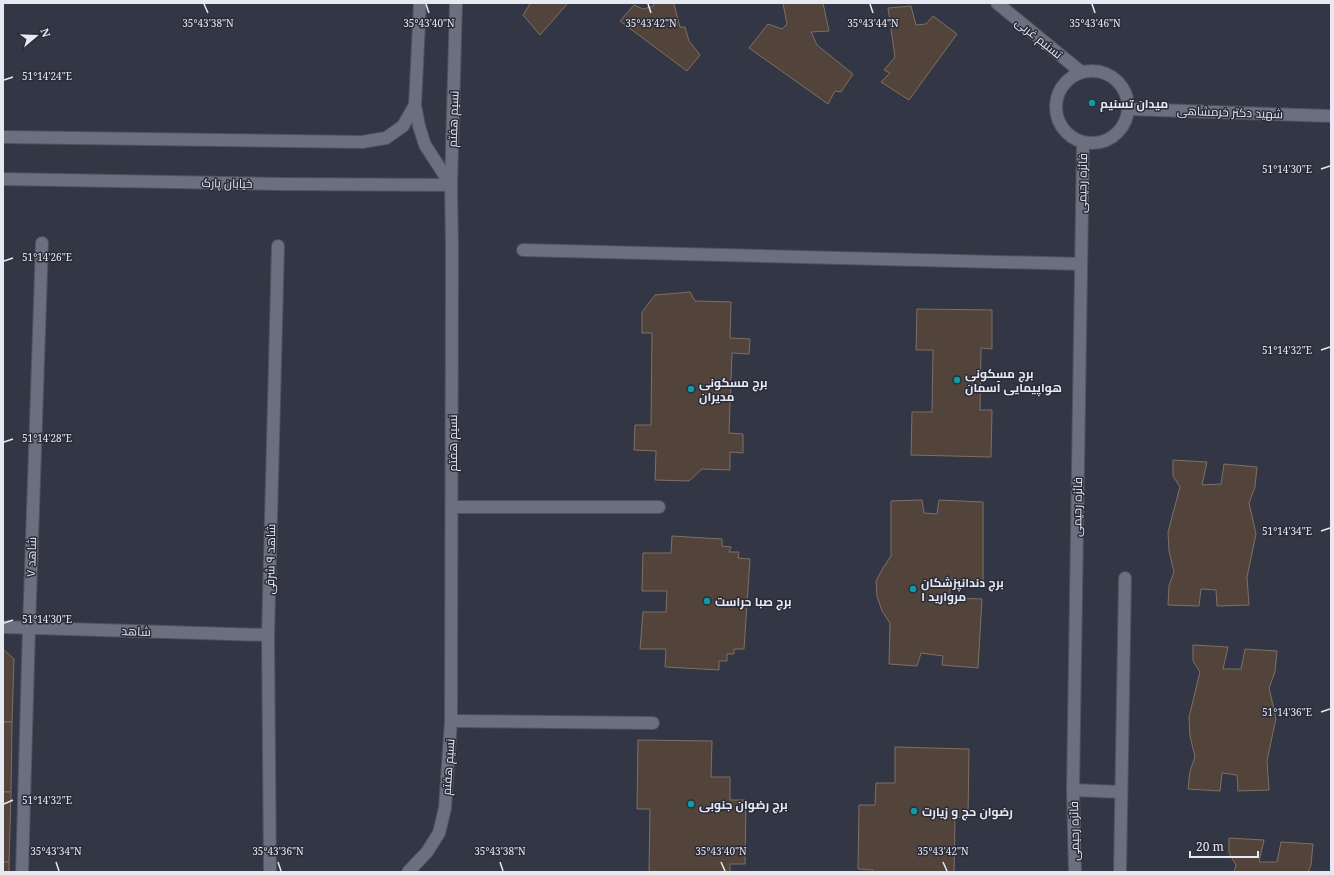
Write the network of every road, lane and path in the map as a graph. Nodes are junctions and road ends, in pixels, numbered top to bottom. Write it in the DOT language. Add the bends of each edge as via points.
graph roads {
  1 [pos="420,3"];
  2 [pos="456,3"];
  3 [pos="997,3"];
  4 [pos="1081,72"];
  5 [pos="415,105"];
  6 [pos="1129,109"];
  7 [pos="1331,116"];
  8 [pos="3,137"];
  9 [pos="1083,143"];
  10 [pos="3,179"];
  11 [pos="451,185"];
  12 [pos="42,242"];
  13 [pos="278,246"];
  14 [pos="523,250"];
  15 [pos="1081,264"];
  16 [pos="452,507"];
  17 [pos="659,507"];
  18 [pos="1125,578"];
  19 [pos="3,627"];
  20 [pos="29,628"];
  21 [pos="268,634"];
  22 [pos="451,721"];
  23 [pos="653,723"];
  24 [pos="1073,790"];
  25 [pos="1121,792"];
  26 [pos="22,872"];
  27 [pos="270,872"];
  28 [pos="408,872"];
  29 [pos="1075,872"];
  30 [pos="1120,872"];
  1 -- 5 [label="street"];
  2 -- 11 [label="street, نسیم هفتم"];
  3 -- 4 [label="street, تسنیم غربی"];
  4 -- 6 [label="street" via="1104,72 1115,78 1123,87"];
  4 -- 9 [label="street" via="1062,86 1056,108 1058,120 1064,130 1072,138"];
  5 -- 8 [label="street" via="403,126 386,138 362,142"];
  5 -- 11 [label="street" via="425,145"];
  6 -- 7 [label="street, شهید دکتر خرمشاهی"];
  6 -- 9 [label="street" via="1127,120 1114,137 1104,142"];
  9 -- 15 [label="street, فائزه رحیمی"];
  10 -- 11 [label="street, خیابان پارک"];
  11 -- 16 [label="street, نسیم هفتم"];
  12 -- 20 [label="street, شاهد ۷"];
  13 -- 21 [label="street, شاهد ۹ شرقی"];
  14 -- 15 [label="street"];
  15 -- 24 [label="street, فائزه رحیمی"];
  16 -- 17 [label="street"];
  16 -- 22 [label="street, نسیم هفتم"];
  18 -- 25 [label="street"];
  19 -- 20 [label="street, شاهد"];
  20 -- 21 [label="street, شاهد"];
  20 -- 26 [label="street, شاهد ۷"];
  21 -- 27 [label="street, شاهد ۹ شرقی"];
  22 -- 23 [label="street"];
  22 -- 28 [label="street, نسیم هفتم" via="445,808 439,834 427,852"];
  24 -- 25 [label="street"];
  24 -- 29 [label="street, فائزه رحیمی"];
  25 -- 30 [label="street"];
}
